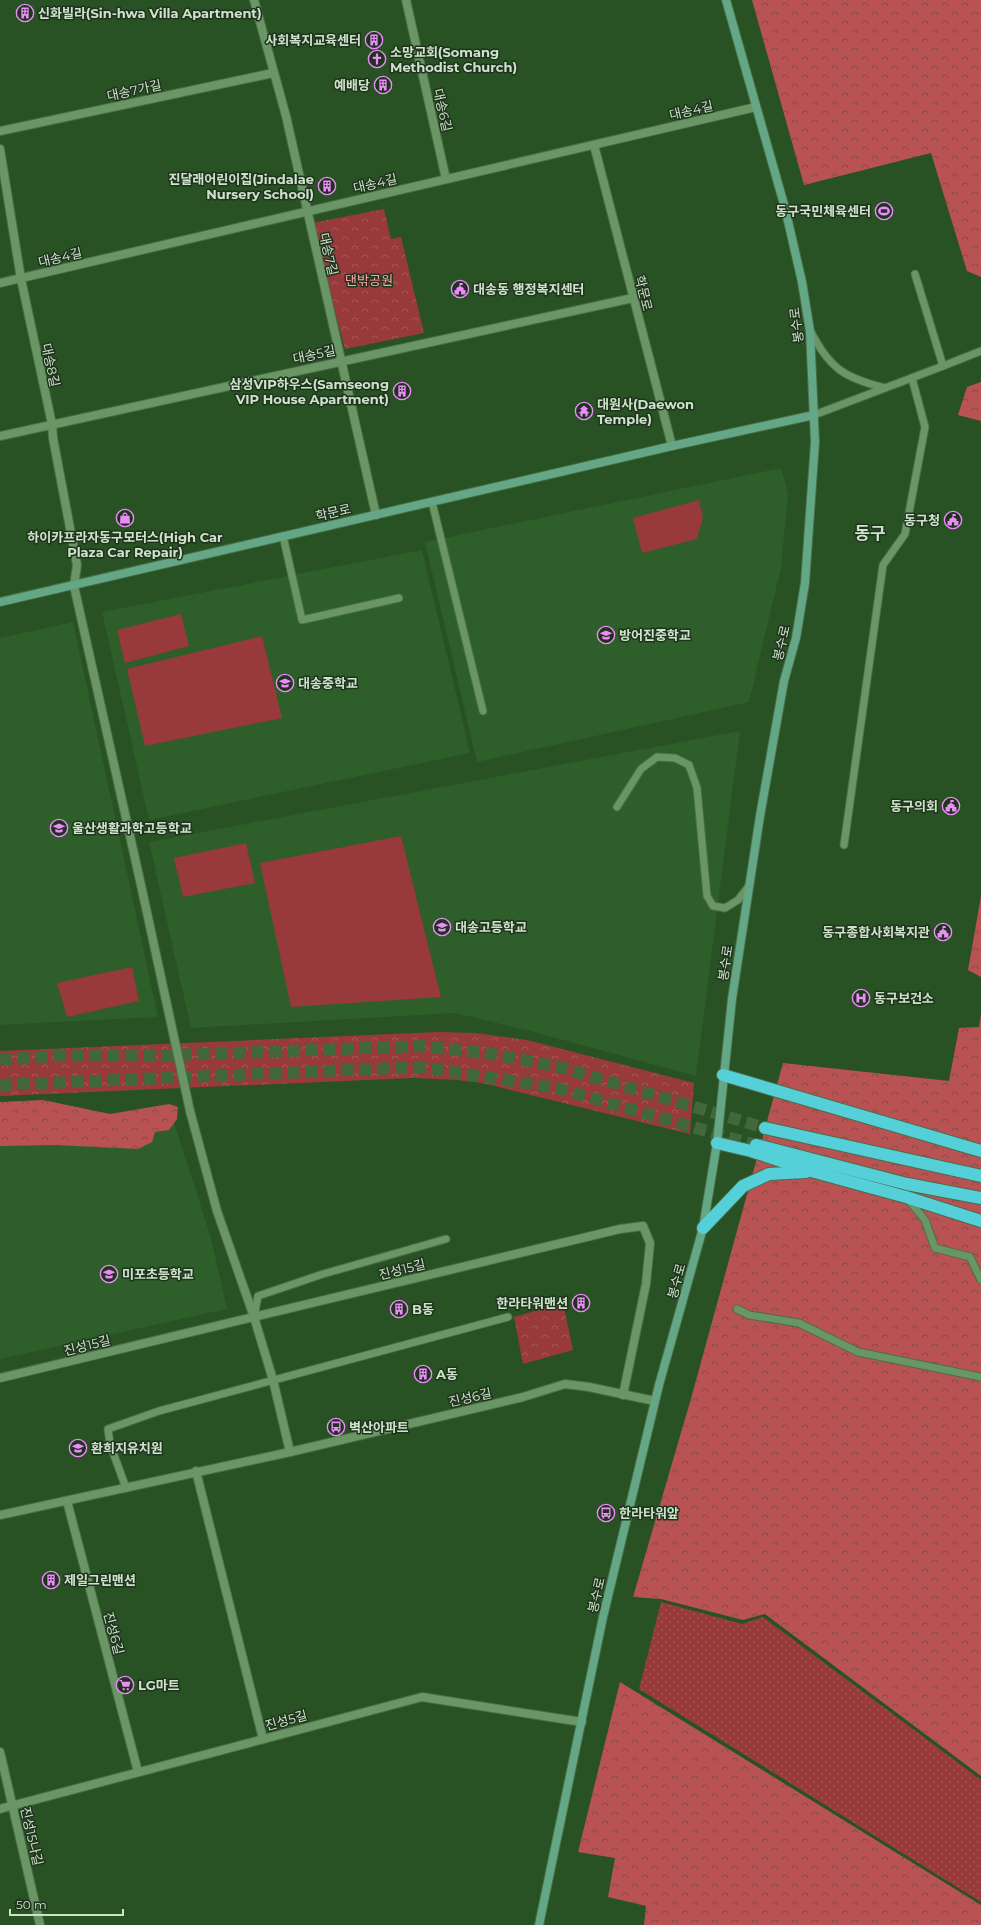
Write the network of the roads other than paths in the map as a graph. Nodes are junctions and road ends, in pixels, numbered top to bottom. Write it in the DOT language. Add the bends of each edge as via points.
graph roads {
  1 [pos="254,0"];
  2 [pos="406,0"];
  3 [pos="726,0"];
  4 [pos="274,73"];
  5 [pos="756,107"];
  6 [pos="0,131"];
  7 [pos="594,145"];
  8 [pos="0,149"];
  9 [pos="446,179"];
  10 [pos="306,212"];
  11 [pos="915,274"];
  12 [pos="21,279"];
  13 [pos="0,284"];
  14 [pos="633,298"];
  15 [pos="810,331"];
  16 [pos="981,352"];
  17 [pos="341,360"];
  18 [pos="943,366"];
  19 [pos="912,378"];
  20 [pos="885,388"];
  21 [pos="814,415"];
  22 [pos="52,424"];
  23 [pos="0,436"];
  24 [pos="672,446"];
  25 [pos="432,502"];
  26 [pos="376,515"];
  27 [pos="283,536"];
  28 [pos="74,586"];
  29 [pos="399,598"];
  30 [pos="0,602"];
  31 [pos="483,711"];
  32 [pos="617,807"];
  33 [pos="844,845"];
  34 [pos="749,886"];
  35 [pos="723,1075"];
  36 [pos="766,1128"];
  37 [pos="716,1143"];
  38 [pos="755,1145"];
  39 [pos="981,1151"];
  40 [pos="814,1172"];
  41 [pos="981,1176"];
  42 [pos="906,1197"];
  43 [pos="981,1198"];
  44 [pos="981,1220"];
  45 [pos="703,1228"];
  46 [pos="446,1239"];
  47 [pos="981,1280"];
  48 [pos="737,1309"];
  49 [pos="254,1317"];
  50 [pos="508,1317"];
  51 [pos="981,1377"];
  52 [pos="0,1378"];
  53 [pos="273,1380"];
  54 [pos="623,1394"];
  55 [pos="655,1401"];
  56 [pos="290,1452"];
  57 [pos="196,1471"];
  58 [pos="126,1488"];
  59 [pos="67,1501"];
  60 [pos="0,1515"];
  61 [pos="582,1722"];
  62 [pos="264,1739"];
  63 [pos="0,1752"];
  64 [pos="138,1772"];
  65 [pos="13,1806"];
  66 [pos="0,1809"];
  67 [pos="40,1925"];
  68 [pos="539,1925"];
  1 -- 4 [label="street, 대송7길"];
  2 -- 9 [label="street, 대송6길"];
  3 -- 5 [label="main road, 봉수로"];
  4 -- 6 [label="street, 대송7가길"];
  4 -- 10 [label="street, 대송7길" via="286,116"];
  5 -- 7 [label="street, 대송4길"];
  5 -- 15 [label="main road, 봉수로" via="785,208"];
  7 -- 9 [label="street, 대송4길"];
  7 -- 14 [label="street, 학문로"];
  8 -- 12 [label="street, 대송8길"];
  9 -- 10 [label="street, 대송4길"];
  10 -- 12 [label="street, 대송4길"];
  10 -- 17 [label="street, 대송7길"];
  11 -- 18 [label="lane"];
  12 -- 13 [label="street, 대송4길"];
  12 -- 22 [label="street, 대송8길"];
  14 -- 17 [label="street, 대송5길"];
  14 -- 24 [label="street, 학문로"];
  15 -- 20 [label="lane" via="828,361 838,369 852,378"];
  15 -- 21 [label="main road, 봉수로"];
  16 -- 18 [label="lane"];
  17 -- 22 [label="street, 대송5길"];
  17 -- 26 [label="street, 대송7길"];
  18 -- 19 [label="lane"];
  19 -- 20 [label="lane"];
  19 -- 33 [label="lane" via="925,427 905,534 883,565"];
  20 -- 21 [label="lane"];
  21 -- 24 [label="main road, 학문로"];
  21 -- 34 [label="main road, 봉수로" via="815,442 805,583 796,638 784,681"];
  22 -- 23 [label="street, 대송5길"];
  22 -- 28 [label="street, 대송8길" via="77,565"];
  24 -- 25 [label="main road, 학문로"];
  25 -- 26 [label="main road, 학문로"];
  25 -- 31 [label="lane"];
  26 -- 27 [label="main road, 학문로"];
  27 -- 28 [label="main road, 학문로"];
  27 -- 29 [label="lane" via="302,620"];
  28 -- 30 [label="main road, 학문로"];
  28 -- 49 [label="street" via="190,1111 216,1211"];
  32 -- 34 [label="lane" via="641,769 657,757 675,758 689,765 697,788 707,896 713,906 726,908 738,900"];
  34 -- 35 [label="main road, 봉수로"];
  35 -- 37 [label="main road, 봉수로"];
  35 -- 39 [label="highway"];
  36 -- 41 [label="highway"];
  37 -- 40 [label="highway" via="751,1151"];
  37 -- 45 [label="main road, 봉수로"];
  38 -- 43 [label="highway" via="907,1184"];
  40 -- 42 [label="highway"];
  40 -- 45 [label="highway" via="769,1174 742,1186"];
  42 -- 44 [label="highway"];
  42 -- 47 [label="lane" via="924,1220 935,1248 970,1257"];
  45 -- 55 [label="main road, 봉수로"];
  46 -- 49 [label="lane" via="323,1274 258,1296"];
  48 -- 51 [label="lane" via="749,1315 799,1323 858,1352"];
  49 -- 52 [label="street, 진성15길"];
  49 -- 53 [label="street"];
  49 -- 54 [label="street, 진성15길" via="620,1229 643,1226 650,1243 646,1284"];
  50 -- 53 [label="lane"];
  53 -- 56 [label="street"];
  53 -- 58 [label="lane" via="159,1411 108,1429 110,1444"];
  54 -- 55 [label="street, 진성6길"];
  54 -- 56 [label="street, 진성6길" via="565,1384 523,1397"];
  55 -- 61 [label="main road, 봉수로" via="603,1617"];
  56 -- 57 [label="street, 진성6길"];
  57 -- 58 [label="street, 진성6길"];
  57 -- 62 [label="street"];
  58 -- 59 [label="street, 진성6길"];
  59 -- 60 [label="street, 진성6길"];
  59 -- 64 [label="street, 진성6길"];
  61 -- 62 [label="street, 진성5길" via="422,1697"];
  61 -- 68 [label="main road, 봉수로"];
  62 -- 64 [label="street, 진성5길"];
  63 -- 65 [label="street, 진성15나길"];
  64 -- 65 [label="street, 진성5길"];
  65 -- 66 [label="street, 진성5길"];
  65 -- 67 [label="street, 진성15나길"];
}
